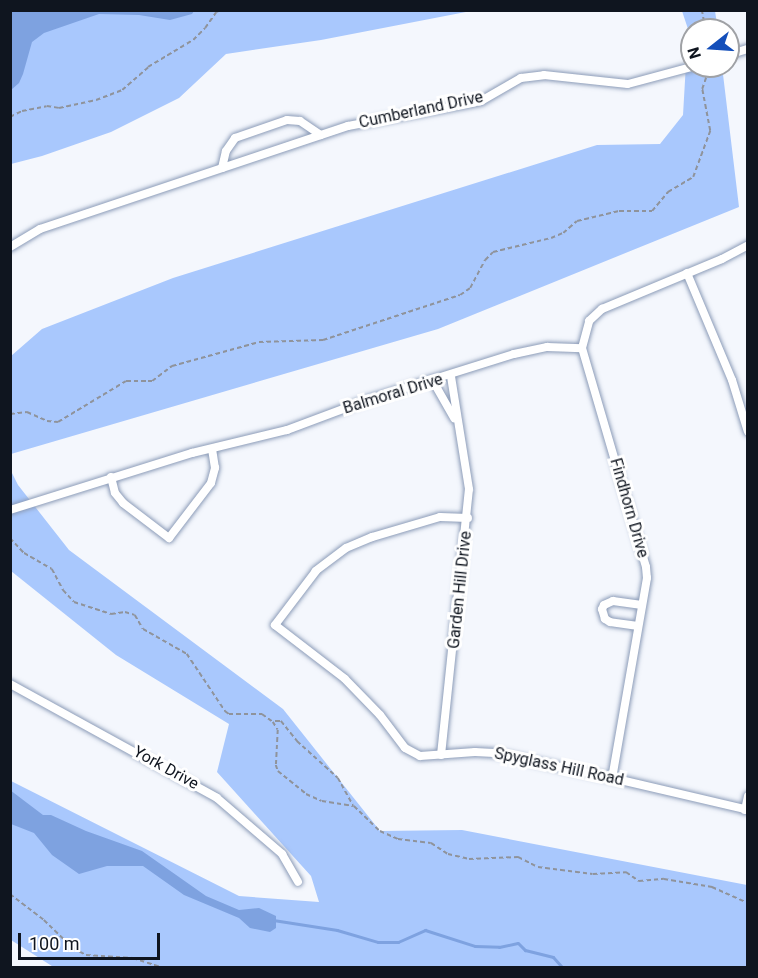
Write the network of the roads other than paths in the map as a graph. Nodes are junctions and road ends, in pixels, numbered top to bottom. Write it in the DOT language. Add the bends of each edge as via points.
graph roads {
  1 [pos="680,70"];
  2 [pos="321,135"];
  3 [pos="222,168"];
  4 [pos="747,245"];
  5 [pos="10,247"];
  6 [pos="687,273"];
  7 [pos="582,348"];
  8 [pos="451,376"];
  9 [pos="433,381"];
  10 [pos="458,424"];
  11 [pos="747,432"];
  12 [pos="212,449"];
  13 [pos="111,477"];
  14 [pos="10,510"];
  15 [pos="468,518"];
  16 [pos="642,605"];
  17 [pos="638,626"];
  18 [pos="10,684"];
  19 [pos="441,755"];
  20 [pos="612,778"];
  21 [pos="747,796"];
  22 [pos="746,810"];
  23 [pos="298,882"];
  1 -- 2 [label="street, Cumberland Drive" via="628,84 533,75 509,83 481,101 348,126"];
  2 -- 3 [label="street, Cumberland Drive"];
  2 -- 3 [label="street" via="300,121 287,120 235,138"];
  3 -- 5 [label="street, Cumberland Drive" via="40,229"];
  4 -- 6 [label="street"];
  6 -- 7 [label="street" via="602,309 589,321"];
  6 -- 11 [label="street" via="732,380"];
  7 -- 8 [label="street, Balmoral Drive" via="531,350"];
  7 -- 16 [label="street, Findhorn Drive" via="644,554 647,578"];
  8 -- 9 [label="street, Balmoral Drive"];
  8 -- 10 [label="street, Garden Hill Drive"];
  9 -- 10 [label="street, Garden Hill Drive"];
  9 -- 12 [label="street, Balmoral Drive" via="277,433"];
  10 -- 15 [label="street, Garden Hill Drive" via="470,489"];
  12 -- 13 [label="street, Balmoral Drive"];
  12 -- 13 [label="street" via="215,468 211,483 169,538 123,503 115,493"];
  13 -- 14 [label="street, Balmoral Drive"];
  15 -- 19 [label="street, Garden Hill Drive"];
  15 -- 19 [label="street, Spyglass Hill Road" via="440,517 346,548 316,571 275,625 345,679 405,748 420,756"];
  16 -- 17 [label="street, Findhorn Drive"];
  16 -- 17 [label="street" via="613,601 602,609 610,622"];
  17 -- 20 [label="street, Findhorn Drive"];
  18 -- 23 [label="street, York Drive" via="217,798 282,854"];
  19 -- 20 [label="street, Spyglass Hill Road" via="483,752"];
  20 -- 22 [label="street, Spyglass Hill Road"];
  21 -- 22 [label="street"];
}
